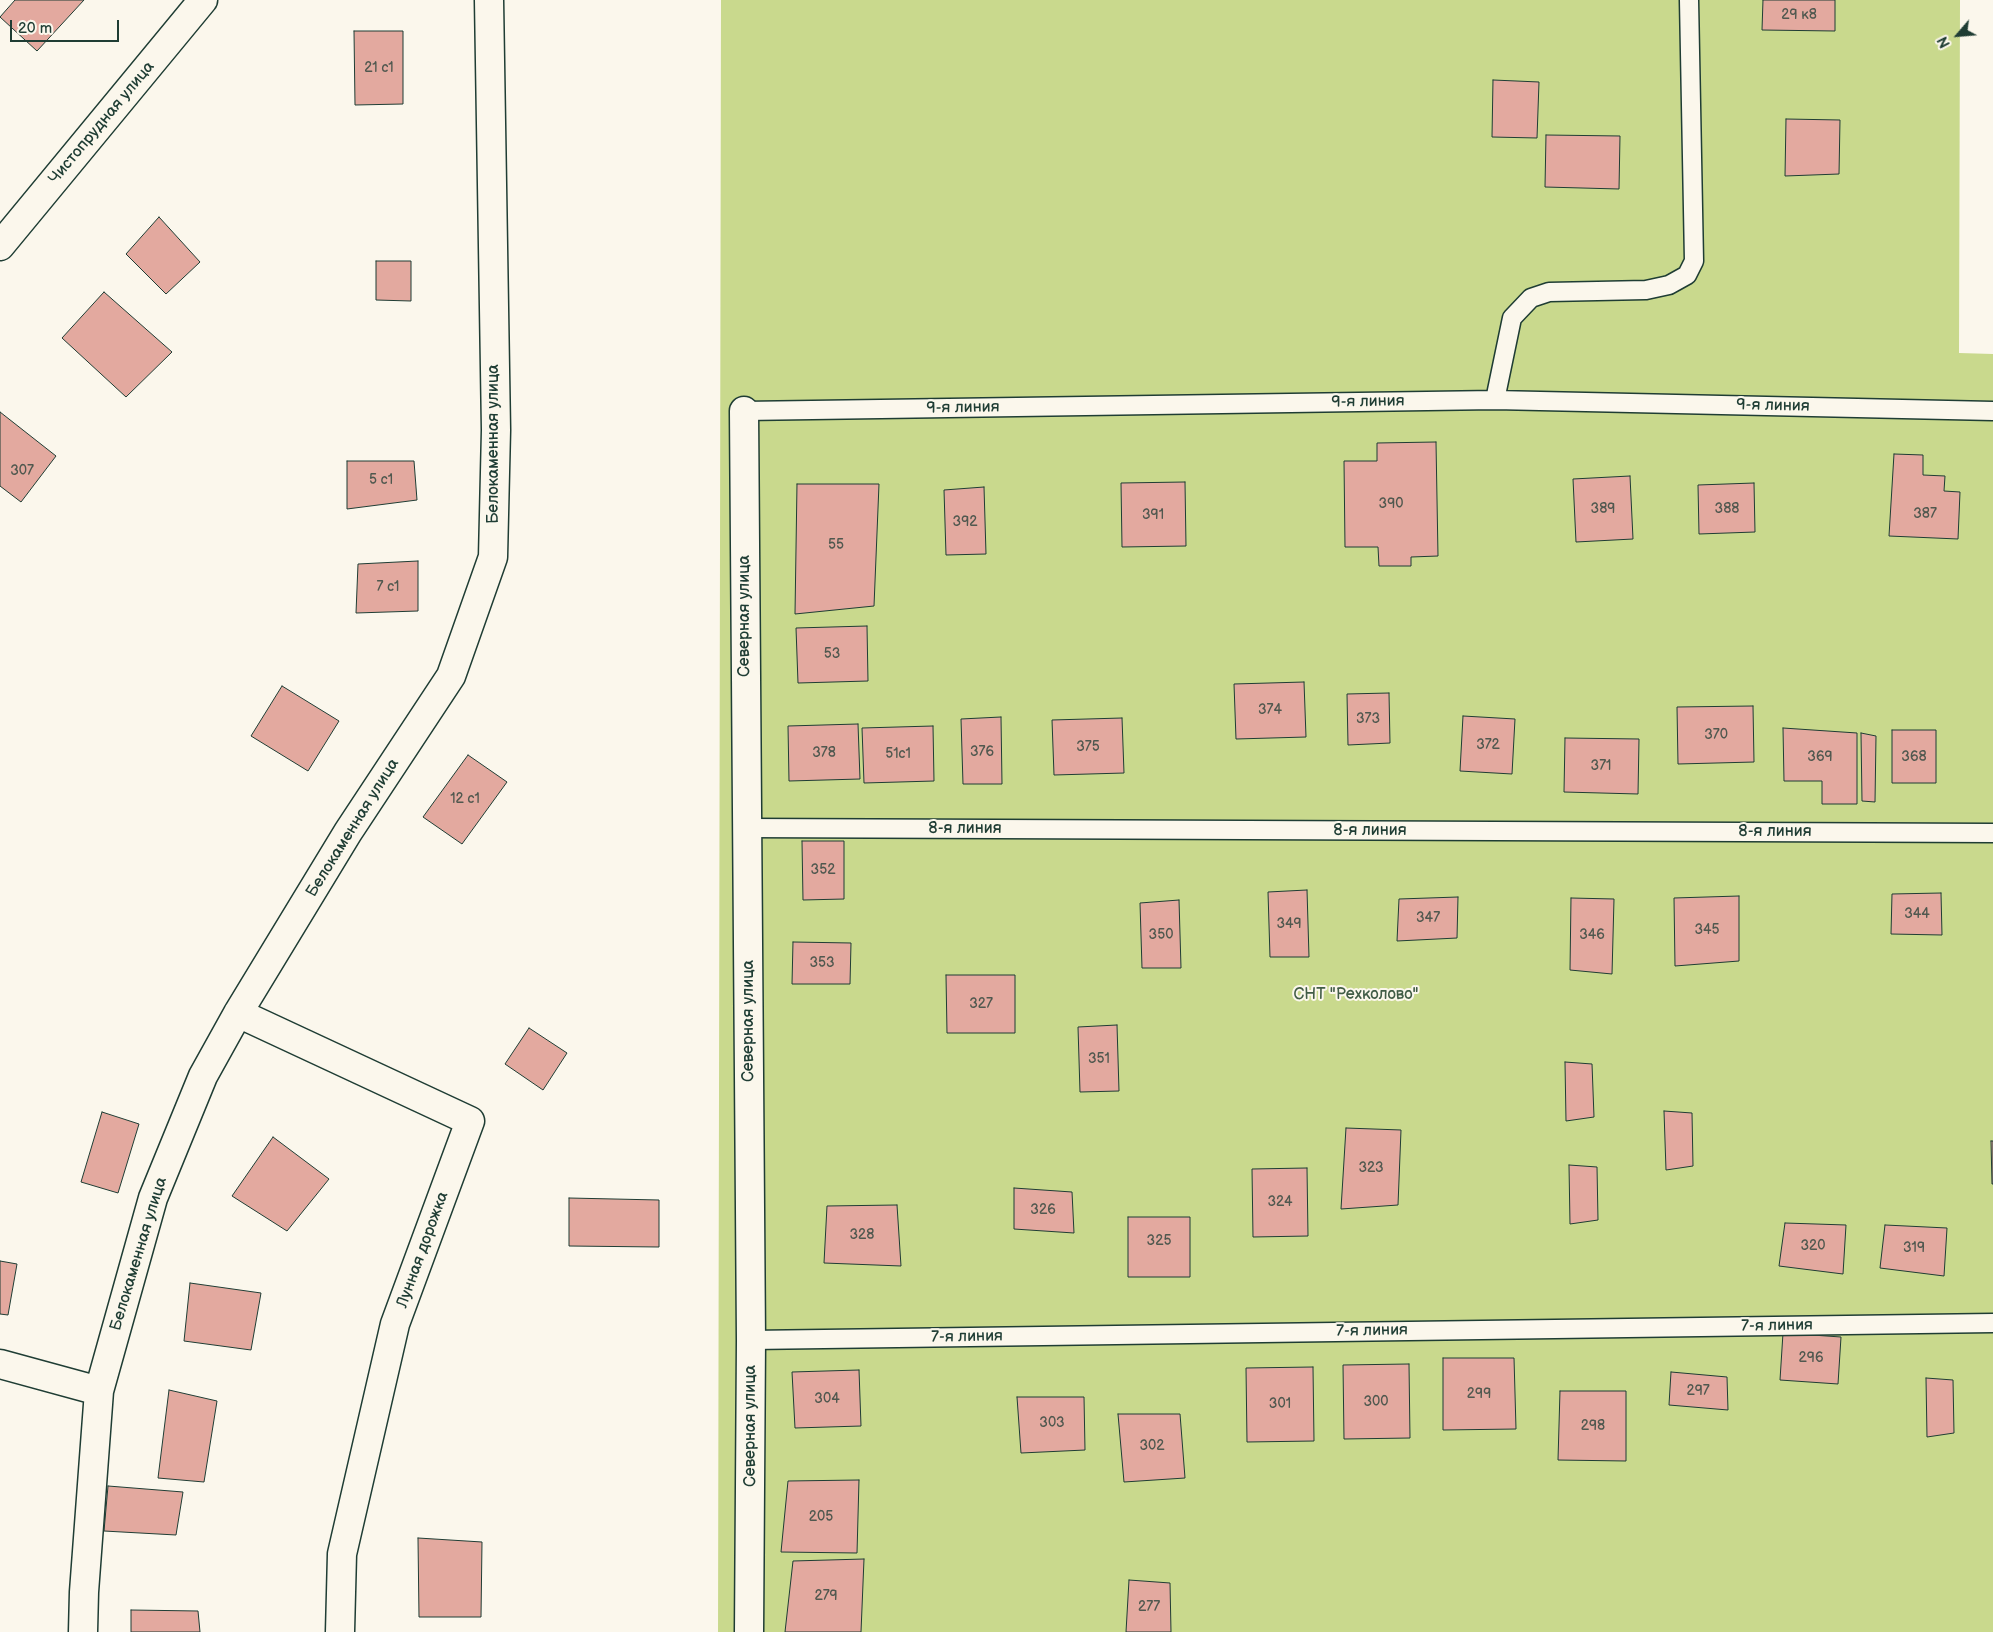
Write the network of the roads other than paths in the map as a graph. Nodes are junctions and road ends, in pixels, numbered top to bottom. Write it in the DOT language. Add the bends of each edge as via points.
graph roads {
  1 [pos="204,0"];
  2 [pos="489,0"];
  3 [pos="1689,0"];
  4 [pos="0,246"];
  5 [pos="1495,400"];
  6 [pos="744,411"];
  7 [pos="1993,411"];
  8 [pos="747,828"];
  9 [pos="1993,833"];
  10 [pos="238,1012"];
  11 [pos="1993,1323"];
  12 [pos="751,1340"];
  13 [pos="0,1364"];
  14 [pos="99,1391"];
  15 [pos="83,1632"];
  16 [pos="340,1632"];
  17 [pos="749,1632"];
  1 -- 4 [label="street, Чистопрудная улица"];
  2 -- 10 [label="street, Белокаменная улица" via="496,430 493,557 451,676 348,832"];
  3 -- 5 [label="lane" via="1694,261 1687,275 1670,285 1646,290 1549,292 1531,298 1512,318"];
  5 -- 6 [label="lane, 9-я линия"];
  5 -- 7 [label="lane, 9-я линия"];
  6 -- 8 [label="street, Северная улица"];
  8 -- 9 [label="lane, 8-я линия"];
  8 -- 12 [label="street, Северная улица"];
  10 -- 14 [label="street, Белокаменная улица" via="203,1076 153,1198"];
  10 -- 16 [label="street, Лунная дорожка" via="470,1120 396,1324 342,1554"];
  11 -- 12 [label="lane, 7-я линия"];
  12 -- 17 [label="street, Северная улица"];
  13 -- 14 [label="street"];
  14 -- 15 [label="street, Белокаменная улица"];
}
